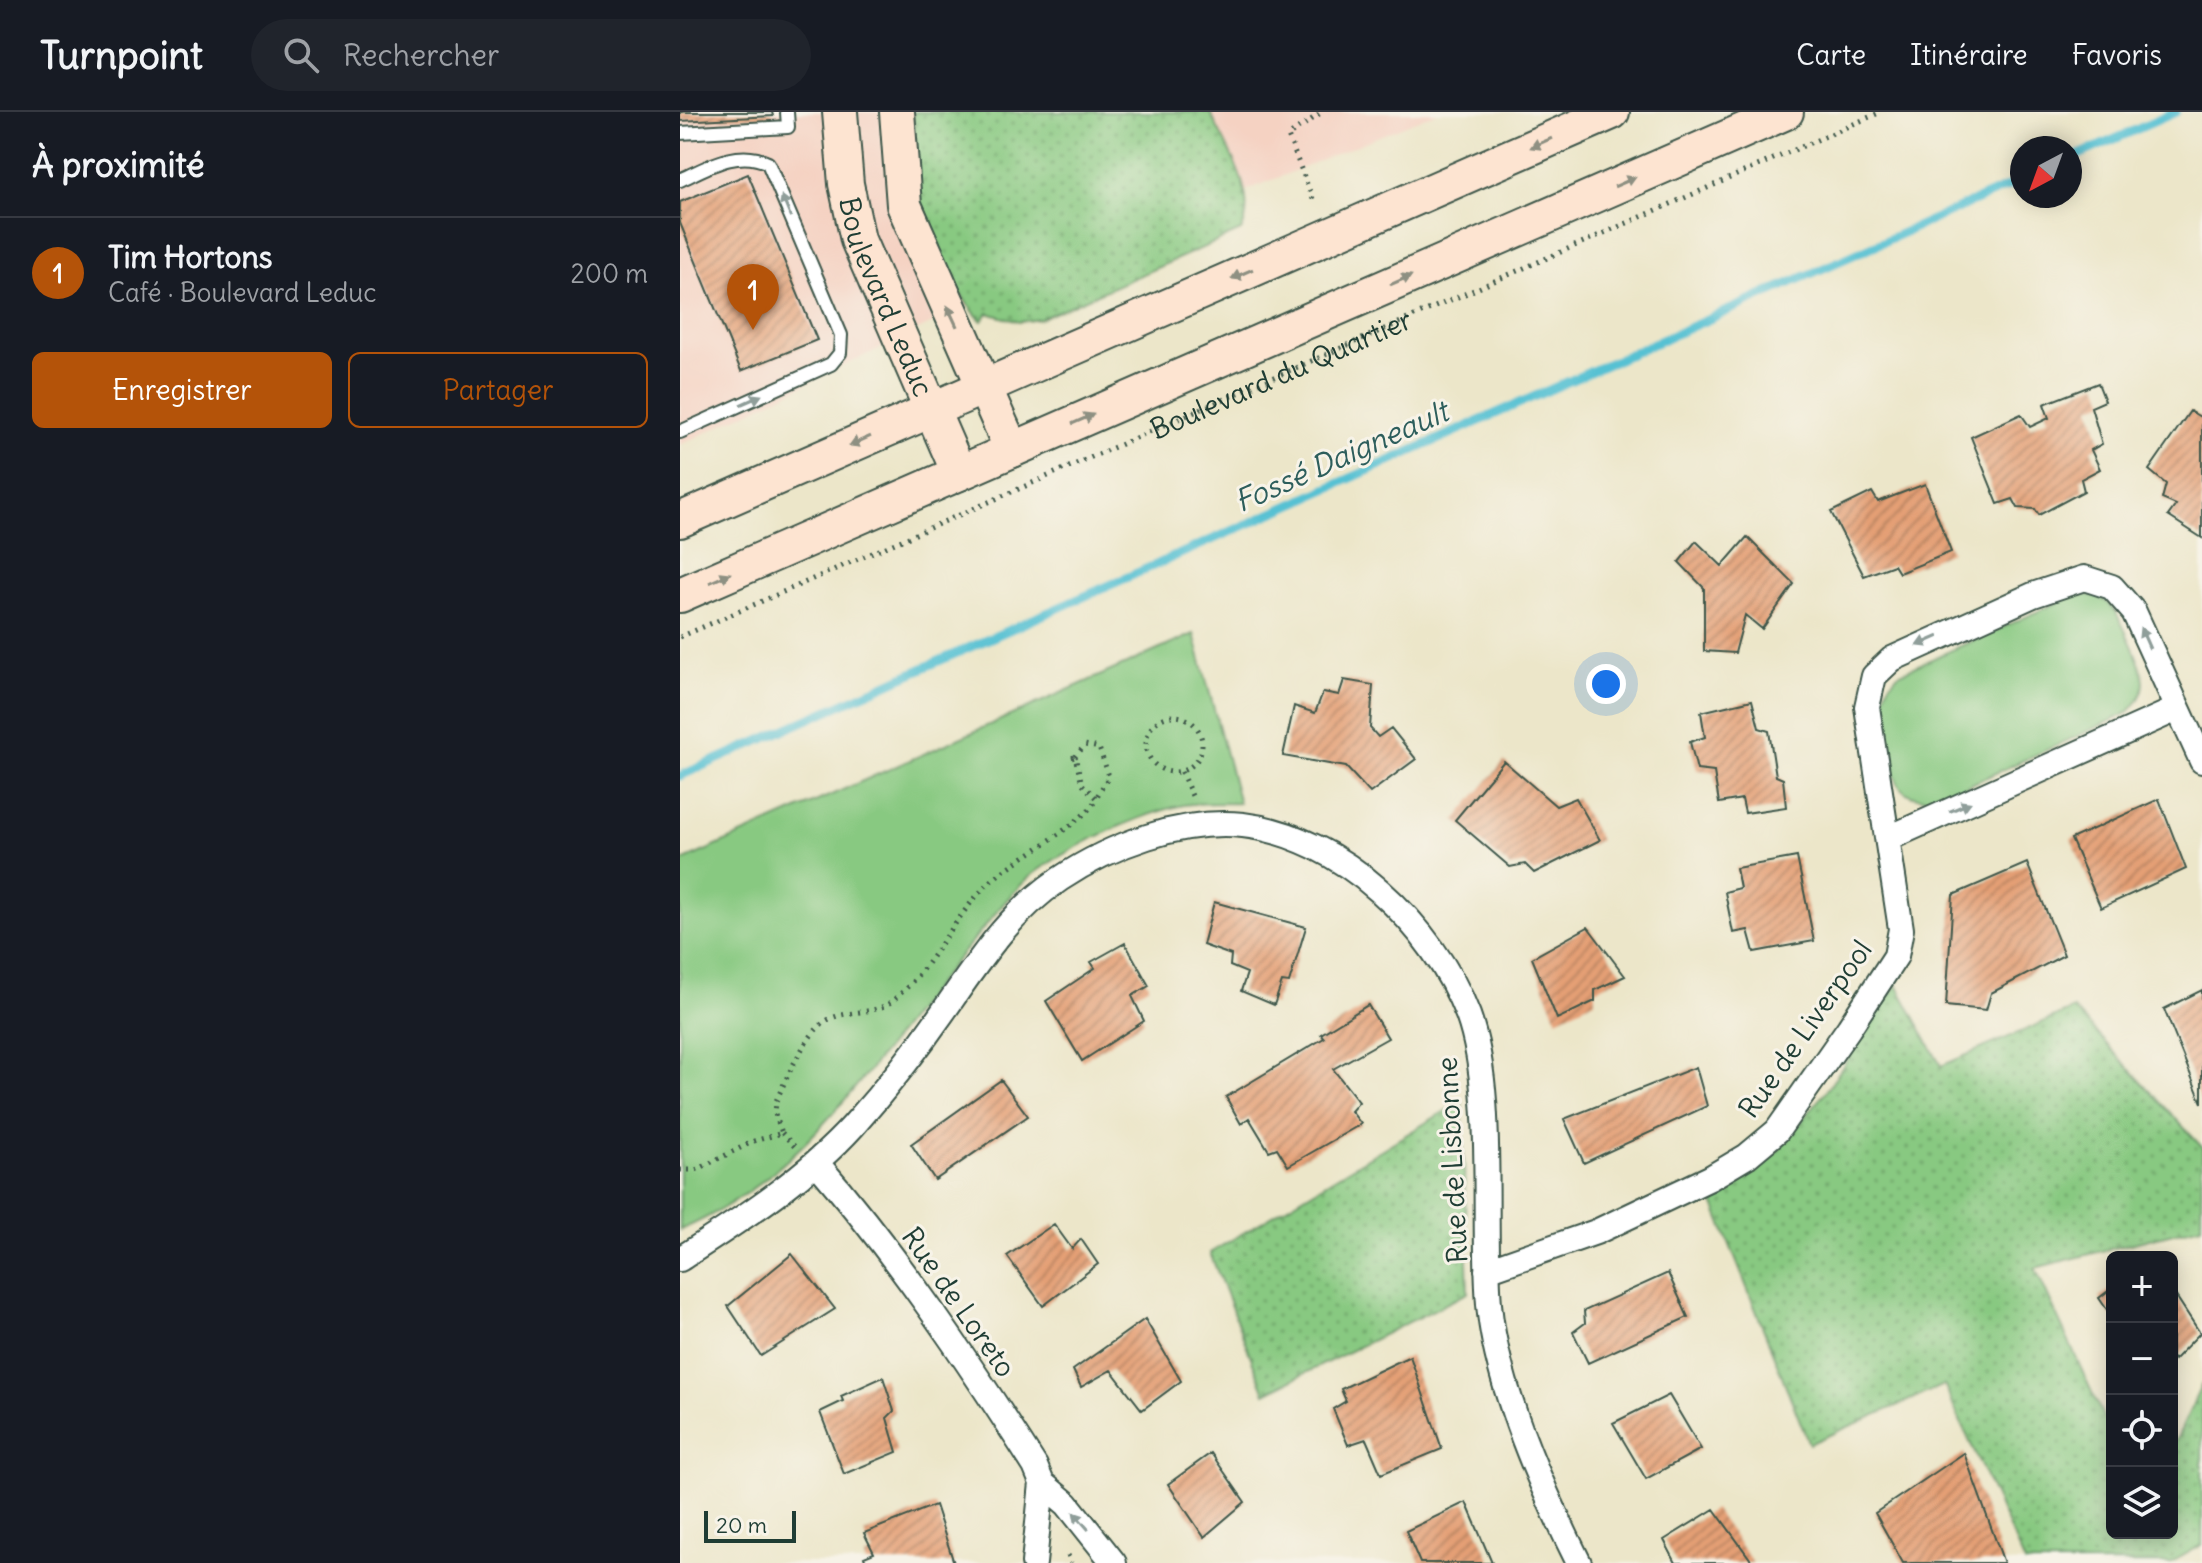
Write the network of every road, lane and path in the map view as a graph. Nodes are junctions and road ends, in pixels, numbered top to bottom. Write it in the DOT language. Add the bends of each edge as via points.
graph roads {
  1 [pos="787,112"];
  2 [pos="840,112"];
  3 [pos="897,112"];
  4 [pos="1322,112"];
  5 [pos="1612,112"];
  6 [pos="1786,112"];
  7 [pos="1881,112"];
  8 [pos="680,133"];
  9 [pos="680,180"];
  10 [pos="1313,199"];
  11 [pos="983,388"];
  12 [pos="931,410"];
  13 [pos="680,432"];
  14 [pos="1012,450"];
  15 [pos="959,473"];
  16 [pos="680,520"];
  17 [pos="680,595"];
  18 [pos="680,637"];
  19 [pos="2177,709"];
  20 [pos="1202,745"];
  21 [pos="1075,757"];
  22 [pos="1067,759"];
  23 [pos="2202,761"];
  24 [pos="1096,798"];
  25 [pos="1889,838"];
  26 [pos="782,1133"];
  27 [pos="807,1157"];
  28 [pos="680,1170"];
  29 [pos="680,1259"];
  30 [pos="1487,1270"];
  31 [pos="1042,1483"];
  32 [pos="1068,1555"];
  33 [pos="1034,1563"];
  34 [pos="1071,1563"];
  35 [pos="1114,1563"];
  36 [pos="1579,1563"];
  1 -- 8 [label="lane" via="788,127"];
  2 -- 12 [label="main road, Boulevard Leduc" via="846,184 858,240"];
  11 -- 3 [label="main road, Boulevard Leduc, one-way" via="904,205"];
  4 -- 10 [label="path" via="1288,136"];
  5 -- 11 [label="main road, one-way"];
  14 -- 6 [label="main road, Boulevard du Quartier, one-way"];
  7 -- 18 [label="path, Boulevard du Quartier"];
  13 -- 9 [label="lane, one-way" via="831,364 840,353 841,335 768,163 754,156 735,157"];
  11 -- 12 [label="main road"];
  11 -- 14 [label="main road, Boulevard Leduc"];
  12 -- 15 [label="main road, Boulevard Leduc"];
  12 -- 16 [label="main road, one-way"];
  14 -- 15 [label="main road, Boulevard du Quartier"];
  17 -- 15 [label="main road, Boulevard du Quartier, one-way"];
  19 -- 23 [label="street, Rue de Liverpool"];
  25 -- 19 [label="street, one-way"];
  19 -- 25 [label="street, Rue de Liverpool, one-way" via="2134,612 2112,587 2084,578 1915,647 1874,676 1867,707"];
  20 -- 20 [label="path" via="1189,768 1171,773 1154,765 1145,749 1149,730 1172,716 1190,721"];
  21 -- 22 [label="path"];
  21 -- 24 [label="path" via="1082,784"];
  21 -- 24 [label="path" via="1085,745 1099,748 1109,776"];
  24 -- 26 [label="path" via="1085,817 984,887 918,977 890,1003 824,1023 776,1101"];
  25 -- 30 [label="street, Rue de Liverpool" via="1901,929 1896,956 1777,1131 1710,1178 1596,1232"];
  26 -- 27 [label="path"];
  26 -- 28 [label="path" via="696,1170"];
  27 -- 29 [label="street, Rue de Lisbonne"];
  27 -- 30 [label="street, Rue de Lisbonne" via="877,1097 996,935 1045,890 1088,862 1141,839 1174,830 1242,825 1278,833 1358,874 1401,909 1441,962 1476,1045"];
  27 -- 31 [label="street, Rue de Loreto" via="857,1210 938,1321"];
  30 -- 36 [label="street, Rue de Lisbonne" via="1503,1369 1543,1491"];
  31 -- 33 [label="street"];
  35 -- 31 [label="street, Rue de Loreto, one-way" via="1067,1504"];
  32 -- 34 [label="path"];
}
